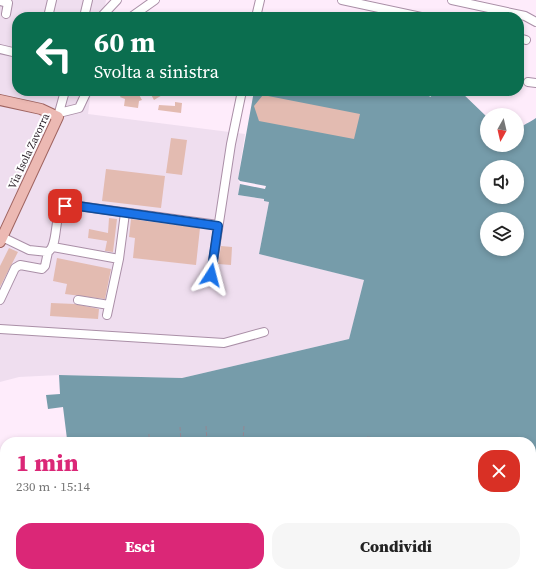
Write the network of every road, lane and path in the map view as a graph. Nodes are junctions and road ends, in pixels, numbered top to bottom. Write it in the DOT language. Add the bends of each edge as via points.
graph roads {
  1 [pos="52,0"];
  2 [pos="88,0"];
  3 [pos="117,0"];
  4 [pos="155,0"];
  5 [pos="260,0"];
  6 [pos="342,0"];
  7 [pos="452,0"];
  8 [pos="0,2"];
  9 [pos="49,12"];
  10 [pos="85,12"];
  11 [pos="105,12"];
  12 [pos="138,12"];
  13 [pos="257,12"];
  14 [pos="398,12"];
  15 [pos="507,12"];
  16 [pos="6,14"];
  17 [pos="524,16"];
  18 [pos="536,22"];
  19 [pos="0,49"];
  20 [pos="12,52"];
  21 [pos="64,96"];
  22 [pos="85,96"];
  23 [pos="241,96"];
  24 [pos="0,100"];
  25 [pos="58,115"];
  26 [pos="125,213"];
  27 [pos="218,226"];
  28 [pos="1,239"];
  29 [pos="50,249"];
  30 [pos="119,259"];
  31 [pos="211,275"];
  32 [pos="0,300"];
  33 [pos="78,300"];
  34 [pos="109,305"];
  35 [pos="107,314"];
  36 [pos="0,329"];
  37 [pos="264,332"];
  38 [pos="244,425"];
  39 [pos="206,426"];
  40 [pos="180,427"];
  41 [pos="181,437"];
  42 [pos="207,437"];
  43 [pos="243,437"];
  1 -- 9 [label="street"];
  2 -- 10 [label="street"];
  3 -- 11 [label="street"];
  4 -- 12 [label="street"];
  5 -- 13 [label="street"];
  6 -- 14 [label="street"];
  7 -- 15 [label="street"];
  8 -- 16 [label="street" via="8,4"];
  17 -- 18 [label="street"];
  19 -- 20 [label="street"];
  21 -- 25 [label="street, Via Isola Zavorra"];
  22 -- 25 [label="street" via="79,108"];
  23 -- 27 [label="street"];
  24 -- 25 [label="main road"];
  25 -- 28 [label="main road, Via Isola Zavorra"];
  26 -- 27 [label="street"];
  26 -- 29 [label="street" via="65,206 58,214"];
  26 -- 30 [label="street"];
  27 -- 31 [label="street"];
  28 -- 29 [label="street" via="30,250"];
  29 -- 30 [label="street"];
  29 -- 32 [label="street" via="42,269 20,265 15,268"];
  30 -- 34 [label="street"];
  33 -- 34 [label="street"];
  34 -- 35 [label="street"];
  36 -- 37 [label="street" via="224,343"];
  38 -- 43 [label="path"];
  39 -- 42 [label="path"];
  40 -- 41 [label="path"];
}
